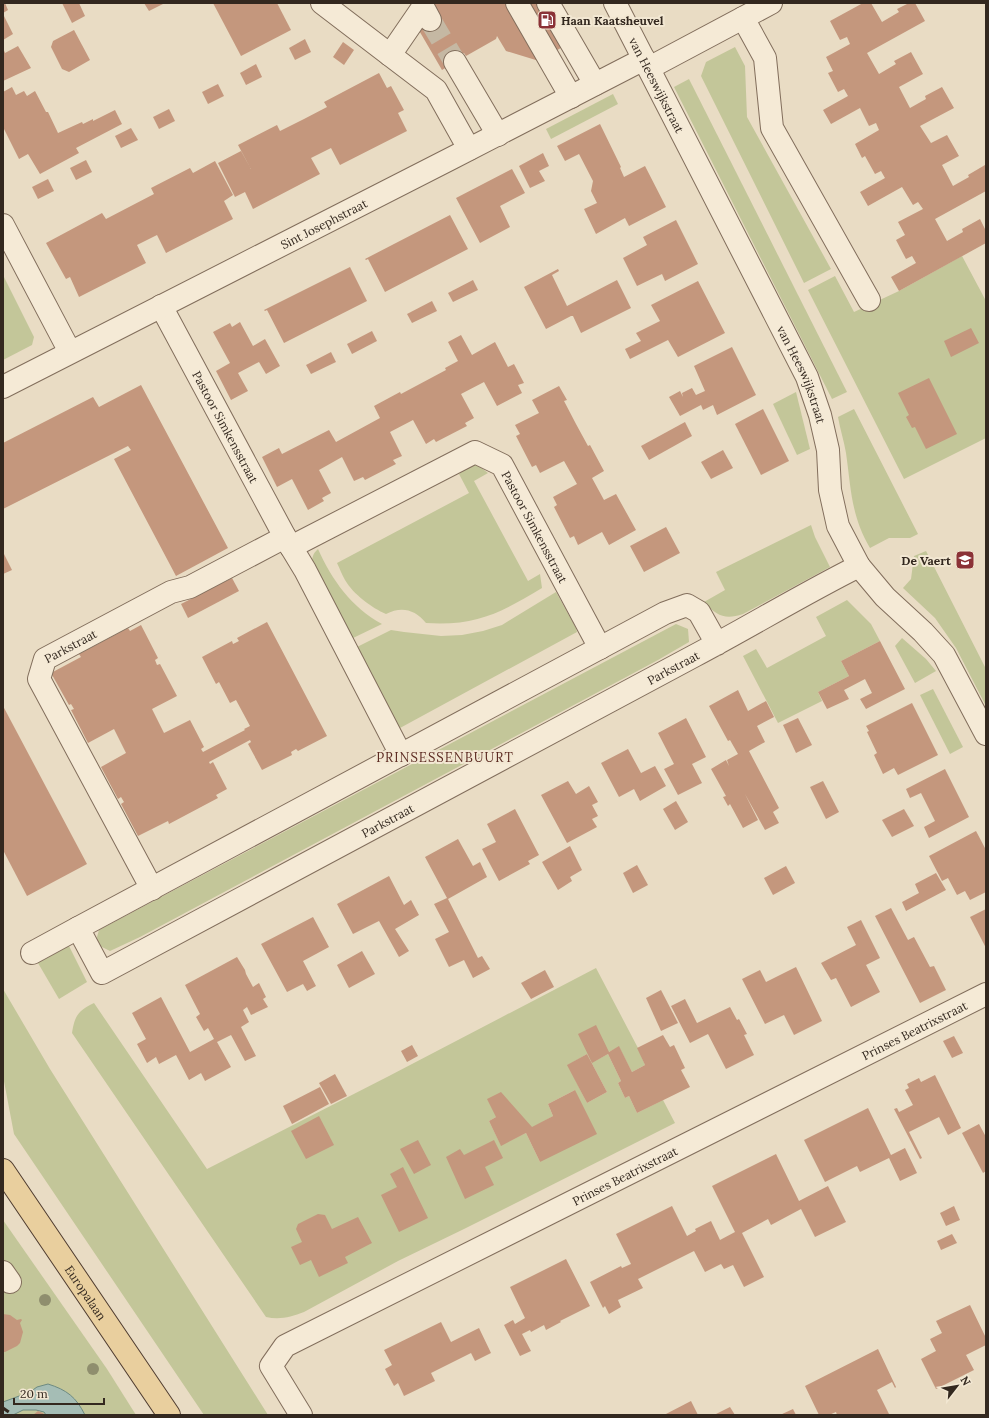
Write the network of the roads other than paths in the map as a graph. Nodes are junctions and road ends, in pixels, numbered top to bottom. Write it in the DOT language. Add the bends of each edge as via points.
graph roads {
  1 [pos="322,3"];
  2 [pos="517,3"];
  3 [pos="533,3"];
  4 [pos="548,3"];
  5 [pos="615,3"];
  6 [pos="771,3"];
  7 [pos="426,13"];
  8 [pos="743,18"];
  9 [pos="390,55"];
  10 [pos="646,63"];
  11 [pos="459,68"];
  12 [pos="583,90"];
  13 [pos="498,134"];
  14 [pos="469,149"];
  15 [pos="3,225"];
  16 [pos="869,300"];
  17 [pos="161,306"];
  18 [pos="70,352"];
  19 [pos="3,386"];
  20 [pos="288,542"];
  21 [pos="859,566"];
  22 [pos="717,644"];
  23 [pos="600,648"];
  24 [pos="986,734"];
  25 [pos="401,755"];
  26 [pos="152,889"];
  27 [pos="78,928"];
  28 [pos="32,953"];
  29 [pos="986,994"];
  30 [pos="3,1170"];
  31 [pos="169,1415"];
  32 [pos="301,1415"];
  1 -- 9 [label="street"];
  2 -- 12 [label="street"];
  3 -- 12 [label="street"];
  4 -- 12 [label="street"];
  5 -- 10 [label="street, van Heeswijkstraat"];
  6 -- 8 [label="street, Sint Josephstraat"];
  7 -- 9 [label="street"];
  8 -- 10 [label="street, Sint Josephstraat"];
  8 -- 16 [label="street" via="765,58 772,128"];
  9 -- 14 [label="street" via="436,90"];
  10 -- 12 [label="street, Sint Josephstraat"];
  10 -- 21 [label="street, van Heeswijkstraat" via="807,377 828,450 830,490 838,526"];
  11 -- 13 [label="street"];
  12 -- 13 [label="street, Sint Josephstraat"];
  13 -- 14 [label="street, Sint Josephstraat"];
  14 -- 17 [label="street, Sint Josephstraat"];
  15 -- 18 [label="street"];
  17 -- 18 [label="street, Sint Josephstraat"];
  17 -- 20 [label="street, Pastoor Simkensstraat"];
  18 -- 19 [label="street, Sint Josephstraat"];
  20 -- 23 [label="street, Pastoor Simkensstraat" via="475,452 502,465"];
  20 -- 25 [label="street, Pastoor Simkensstraat"];
  20 -- 26 [label="street, Parkstraat" via="190,587 171,592 45,660 39,679"];
  21 -- 22 [label="street, Parkstraat"];
  21 -- 24 [label="street, van Heeswijkstraat" via="885,597 924,632 944,655"];
  22 -- 23 [label="street" via="699,612 687,605 665,613"];
  22 -- 27 [label="street, Parkstraat" via="102,973"];
  23 -- 25 [label="street"];
  25 -- 26 [label="street"];
  26 -- 27 [label="street"];
  27 -- 28 [label="street"];
  29 -- 32 [label="street, Prinses Beatrixstraat" via="285,1346 270,1366"];
  30 -- 31 [label="main road, Europalaan"];
}
